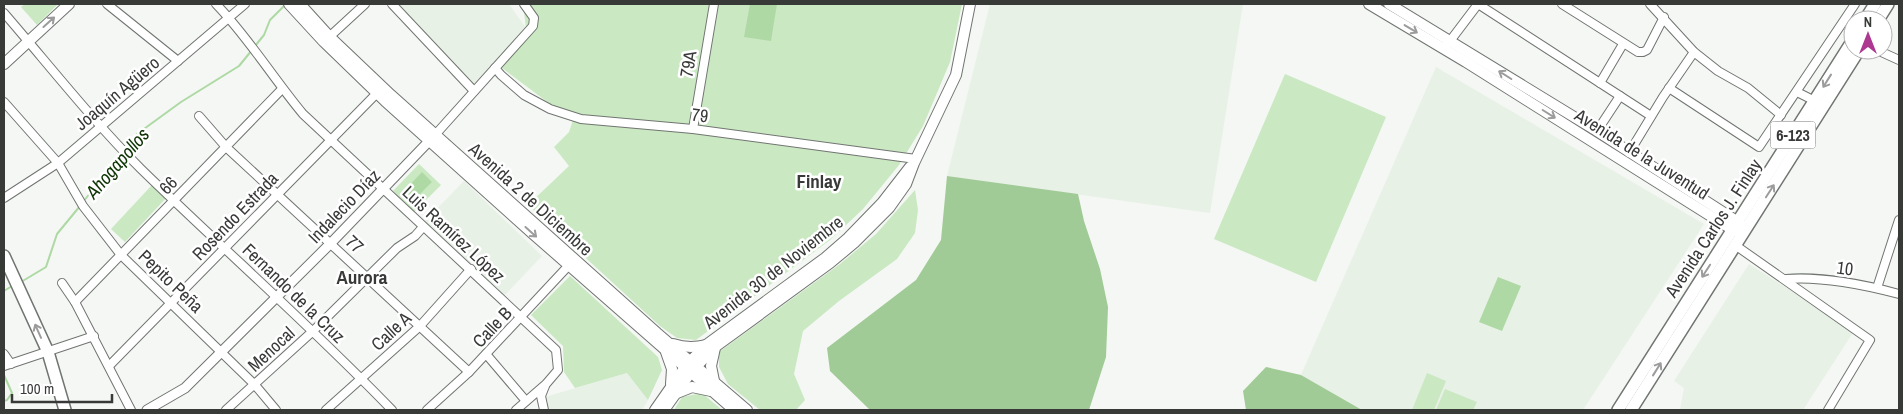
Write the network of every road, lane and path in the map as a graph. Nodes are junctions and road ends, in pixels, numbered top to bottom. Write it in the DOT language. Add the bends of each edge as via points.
graph roads {
  1 [pos="70,4"];
  2 [pos="107,4"];
  3 [pos="216,4"];
  4 [pos="245,4"];
  5 [pos="289,4"];
  6 [pos="365,4"];
  7 [pos="392,4"];
  8 [pos="524,4"];
  9 [pos="714,4"];
  10 [pos="970,4"];
  11 [pos="1369,4"];
  12 [pos="1389,4"];
  13 [pos="1478,4"];
  14 [pos="1562,4"];
  15 [pos="1650,4"];
  16 [pos="1855,4"];
  17 [pos="299,7"];
  18 [pos="4,13"];
  19 [pos="228,17"];
  20 [pos="1664,17"];
  21 [pos="327,39"];
  22 [pos="29,41"];
  23 [pos="1447,44"];
  24 [pos="1623,44"];
  25 [pos="1694,52"];
  26 [pos="1843,59"];
  27 [pos="1852,60"];
  28 [pos="178,61"];
  29 [pos="4,64"];
  30 [pos="495,68"];
  31 [pos="1600,82"];
  32 [pos="1669,88"];
  33 [pos="282,89"];
  34 [pos="380,90"];
  35 [pos="474,91"];
  36 [pos="1797,92"];
  37 [pos="1620,96"];
  38 [pos="4,102"];
  39 [pos="1820,103"];
  40 [pos="1781,115"];
  41 [pos="199,116"];
  42 [pos="1651,116"];
  43 [pos="1581,121"];
  44 [pos="102,126"];
  45 [pos="693,129"];
  46 [pos="1575,131"];
  47 [pos="1597,131"];
  48 [pos="432,138"];
  49 [pos="330,140"];
  50 [pos="226,147"];
  51 [pos="1629,152"];
  52 [pos="915,161"];
  53 [pos="58,162"];
  54 [pos="383,189"];
  55 [pos="278,193"];
  56 [pos="4,198"];
  57 [pos="174,200"];
  58 [pos="1899,220"];
  59 [pos="423,227"];
  60 [pos="1738,228"];
  61 [pos="331,243"];
  62 [pos="1735,245"];
  63 [pos="225,248"];
  64 [pos="121,254"];
  65 [pos="4,256"];
  66 [pos="572,263"];
  67 [pos="470,269"];
  68 [pos="368,277"];
  69 [pos="1786,279"];
  70 [pos="62,283"];
  71 [pos="1878,288"];
  72 [pos="1899,294"];
  73 [pos="277,297"];
  74 [pos="75,302"];
  75 [pos="172,303"];
  76 [pos="521,317"];
  77 [pos="420,326"];
  78 [pos="313,331"];
  79 [pos="94,336"];
  80 [pos="666,346"];
  81 [pos="711,346"];
  82 [pos="48,352"];
  83 [pos="222,352"];
  84 [pos="4,354"];
  85 [pos="486,354"];
  86 [pos="7,365"];
  87 [pos="109,366"];
  88 [pos="691,366"];
  89 [pos="469,372"];
  90 [pos="361,379"];
  91 [pos="546,384"];
  92 [pos="255,385"];
  93 [pos="713,386"];
  94 [pos="673,390"];
  95 [pos="526,401"];
  96 [pos="230,409"];
  97 [pos="65,410"];
  98 [pos="131,410"];
  99 [pos="147,410"];
  100 [pos="276,410"];
  101 [pos="326,410"];
  102 [pos="392,410"];
  103 [pos="427,410"];
  104 [pos="516,410"];
  105 [pos="544,410"];
  106 [pos="655,410"];
  107 [pos="664,410"];
  108 [pos="734,410"];
  109 [pos="747,410"];
  110 [pos="1618,410"];
  111 [pos="1631,410"];
  112 [pos="1828,410"];
  22 -- 1 [label="main road, one-way"];
  2 -- 28 [label="street"];
  3 -- 19 [label="street, Luis Ramírez López"];
  4 -- 19 [label="street, Joaquín Agüero"];
  5 -- 17 [label="main road, Avenida 2 de Diciembre"];
  6 -- 21 [label="street"];
  7 -- 35 [label="street"];
  8 -- 30 [label="street, Indalecio Díaz" via="534,18 533,26"];
  9 -- 45 [label="street, 79A"];
  10 -- 52 [label="main road, Avenida 30 de Noviembre" via="956,75"];
  11 -- 23 [label="main road, Avenida de la Juventud, one-way"];
  12 -- 23 [label="main road, Avenida de la Juventud"];
  13 -- 23 [label="street"];
  13 -- 31 [label="street"];
  14 -- 24 [label="street"];
  15 -- 20 [label="street"];
  16 -- 36 [label="street"];
  17 -- 21 [label="main road, Avenida 2 de Diciembre"];
  18 -- 22 [label="street, Fernando de la Cruz"];
  19 -- 28 [label="street, Joaquín Agüero"];
  19 -- 33 [label="street, Luis Ramírez López"];
  20 -- 24 [label="street" via="1647,50 1638,52"];
  20 -- 25 [label="street"];
  21 -- 34 [label="main road, Avenida 2 de Diciembre"];
  22 -- 29 [label="main road"];
  22 -- 44 [label="street, Fernando de la Cruz"];
  43 -- 23 [label="main road, Avenida de la Juventud, one-way"];
  23 -- 46 [label="main road, Avenida de la Juventud, one-way"];
  24 -- 31 [label="street"];
  25 -- 32 [label="street"];
  25 -- 40 [label="street" via="1748,88"];
  26 -- 39 [label="main road, Avenida Carlos J. Finlay / 6-123, one-way"];
  27 -- 39 [label="main road, Avenida Carlos J. Finlay / 6-123"];
  28 -- 44 [label="street, Joaquín Agüero"];
  30 -- 35 [label="street, Indalecio Díaz"];
  30 -- 45 [label="street, 79" via="524,95 550,109 581,119"];
  31 -- 37 [label="street"];
  32 -- 40 [label="street" via="1759,147"];
  32 -- 42 [label="street"];
  33 -- 49 [label="street, Luis Ramírez López"];
  33 -- 50 [label="street, 66"];
  34 -- 48 [label="main road, Avenida 2 de Diciembre"];
  34 -- 49 [label="street, Rosendo Estrada"];
  35 -- 48 [label="street, Indalecio Díaz"];
  36 -- 39 [label="street"];
  36 -- 40 [label="street"];
  37 -- 42 [label="street"];
  37 -- 47 [label="street"];
  38 -- 53 [label="street, Pepito Peña"];
  39 -- 60 [label="main road, Avenida Carlos J. Finlay / 6-123"];
  41 -- 50 [label="street, 77"];
  42 -- 51 [label="street"];
  43 -- 46 [label="main road"];
  43 -- 47 [label="main road, Avenida de la Juventud"];
  44 -- 53 [label="street, Joaquín Agüero"];
  44 -- 57 [label="street, Fernando de la Cruz"];
  45 -- 52 [label="street, 79"];
  46 -- 60 [label="main road, Avenida de la Juventud"];
  47 -- 51 [label="main road, Avenida de la Juventud"];
  48 -- 54 [label="street, Indalecio Díaz"];
  48 -- 66 [label="main road, Avenida 2 de Diciembre"];
  49 -- 54 [label="street, Luis Ramírez López"];
  49 -- 55 [label="street, Rosendo Estrada"];
  50 -- 55 [label="street, 77"];
  50 -- 57 [label="street, 66"];
  51 -- 60 [label="main road, Avenida de la Juventud"];
  52 -- 81 [label="main road, Avenida 30 de Noviembre" via="906,184 889,208 854,243"];
  53 -- 56 [label="street, Joaquín Agüero"];
  53 -- 64 [label="street, Pepito Peña" via="81,203"];
  54 -- 59 [label="street, Luis Ramírez López"];
  54 -- 61 [label="street, Indalecio Díaz"];
  55 -- 61 [label="street, 77"];
  55 -- 63 [label="street, Rosendo Estrada"];
  57 -- 63 [label="street, Fernando de la Cruz"];
  57 -- 64 [label="street, 66"];
  58 -- 71 [label="street"];
  59 -- 67 [label="street, Luis Ramírez López"];
  59 -- 68 [label="street, Menocal"];
  60 -- 62 [label="main road, Avenida Carlos J. Finlay / 6-123"];
  60 -- 110 [label="main road, Avenida Carlos J. Finlay / 6-123, one-way"];
  61 -- 68 [label="street, 77"];
  61 -- 73 [label="street, Indalecio Díaz"];
  62 -- 69 [label="street"];
  111 -- 62 [label="main road, Avenida Carlos J. Finlay / 6-123, one-way"];
  63 -- 73 [label="street, Fernando de la Cruz"];
  63 -- 75 [label="street, Rosendo Estrada"];
  64 -- 74 [label="street, 66"];
  64 -- 75 [label="street, Pepito Peña"];
  82 -- 65 [label="main road, one-way"];
  66 -- 76 [label="street, Calle B"];
  66 -- 80 [label="main road, Avenida 2 de Diciembre"];
  67 -- 76 [label="street, Luis Ramírez López"];
  67 -- 77 [label="street, Calle A"];
  68 -- 77 [label="street, 77"];
  68 -- 78 [label="street, Menocal"];
  69 -- 71 [label="street, 10"];
  69 -- 112 [label="street" via="1870,340"];
  70 -- 74 [label="street"];
  71 -- 72 [label="street, 10"];
  73 -- 78 [label="street, Fernando de la Cruz"];
  73 -- 83 [label="street, Indalecio Díaz"];
  74 -- 79 [label="street"];
  75 -- 83 [label="street, Pepito Peña"];
  75 -- 87 [label="street, Rosendo Estrada"];
  76 -- 85 [label="street, Calle B"];
  76 -- 91 [label="street, Luis Ramírez López" via="556,350 558,370"];
  77 -- 89 [label="street, 77"];
  77 -- 90 [label="street, Calle A"];
  78 -- 90 [label="street, Fernando de la Cruz"];
  78 -- 92 [label="street, Menocal"];
  79 -- 82 [label="street"];
  79 -- 87 [label="street"];
  80 -- 81 [label="main road"];
  80 -- 88 [label="main road, Avenida 2 de Diciembre"];
  80 -- 94 [label="main road"];
  81 -- 88 [label="main road, Avenida 30 de Noviembre"];
  81 -- 93 [label="main road"];
  82 -- 86 [label="street"];
  82 -- 97 [label="main road"];
  83 -- 92 [label="street, Pepito Peña"];
  83 -- 99 [label="street, Indalecio Díaz" via="185,388"];
  84 -- 86 [label="street"];
  85 -- 89 [label="street, Calle B"];
  85 -- 95 [label="street"];
  87 -- 98 [label="street"];
  88 -- 93 [label="main road, Avenida 2 de Diciembre"];
  88 -- 94 [label="main road, Avenida 30 de Noviembre"];
  89 -- 103 [label="street, Calle B"];
  90 -- 101 [label="street, Calle A"];
  90 -- 102 [label="street, Fernando de la Cruz"];
  91 -- 95 [label="street"];
  91 -- 105 [label="street" via="541,396"];
  92 -- 96 [label="street, Menocal"];
  92 -- 100 [label="street, Pepito Peña"];
  93 -- 94 [label="main road"];
  93 -- 108 [label="main road, Avenida 2 de Diciembre"];
  93 -- 109 [label="main road, Avenida 2 de Diciembre"];
  94 -- 106 [label="main road, Avenida 30 de Noviembre"];
  94 -- 107 [label="main road, Avenida 30 de Noviembre"];
  95 -- 104 [label="street"];
}
